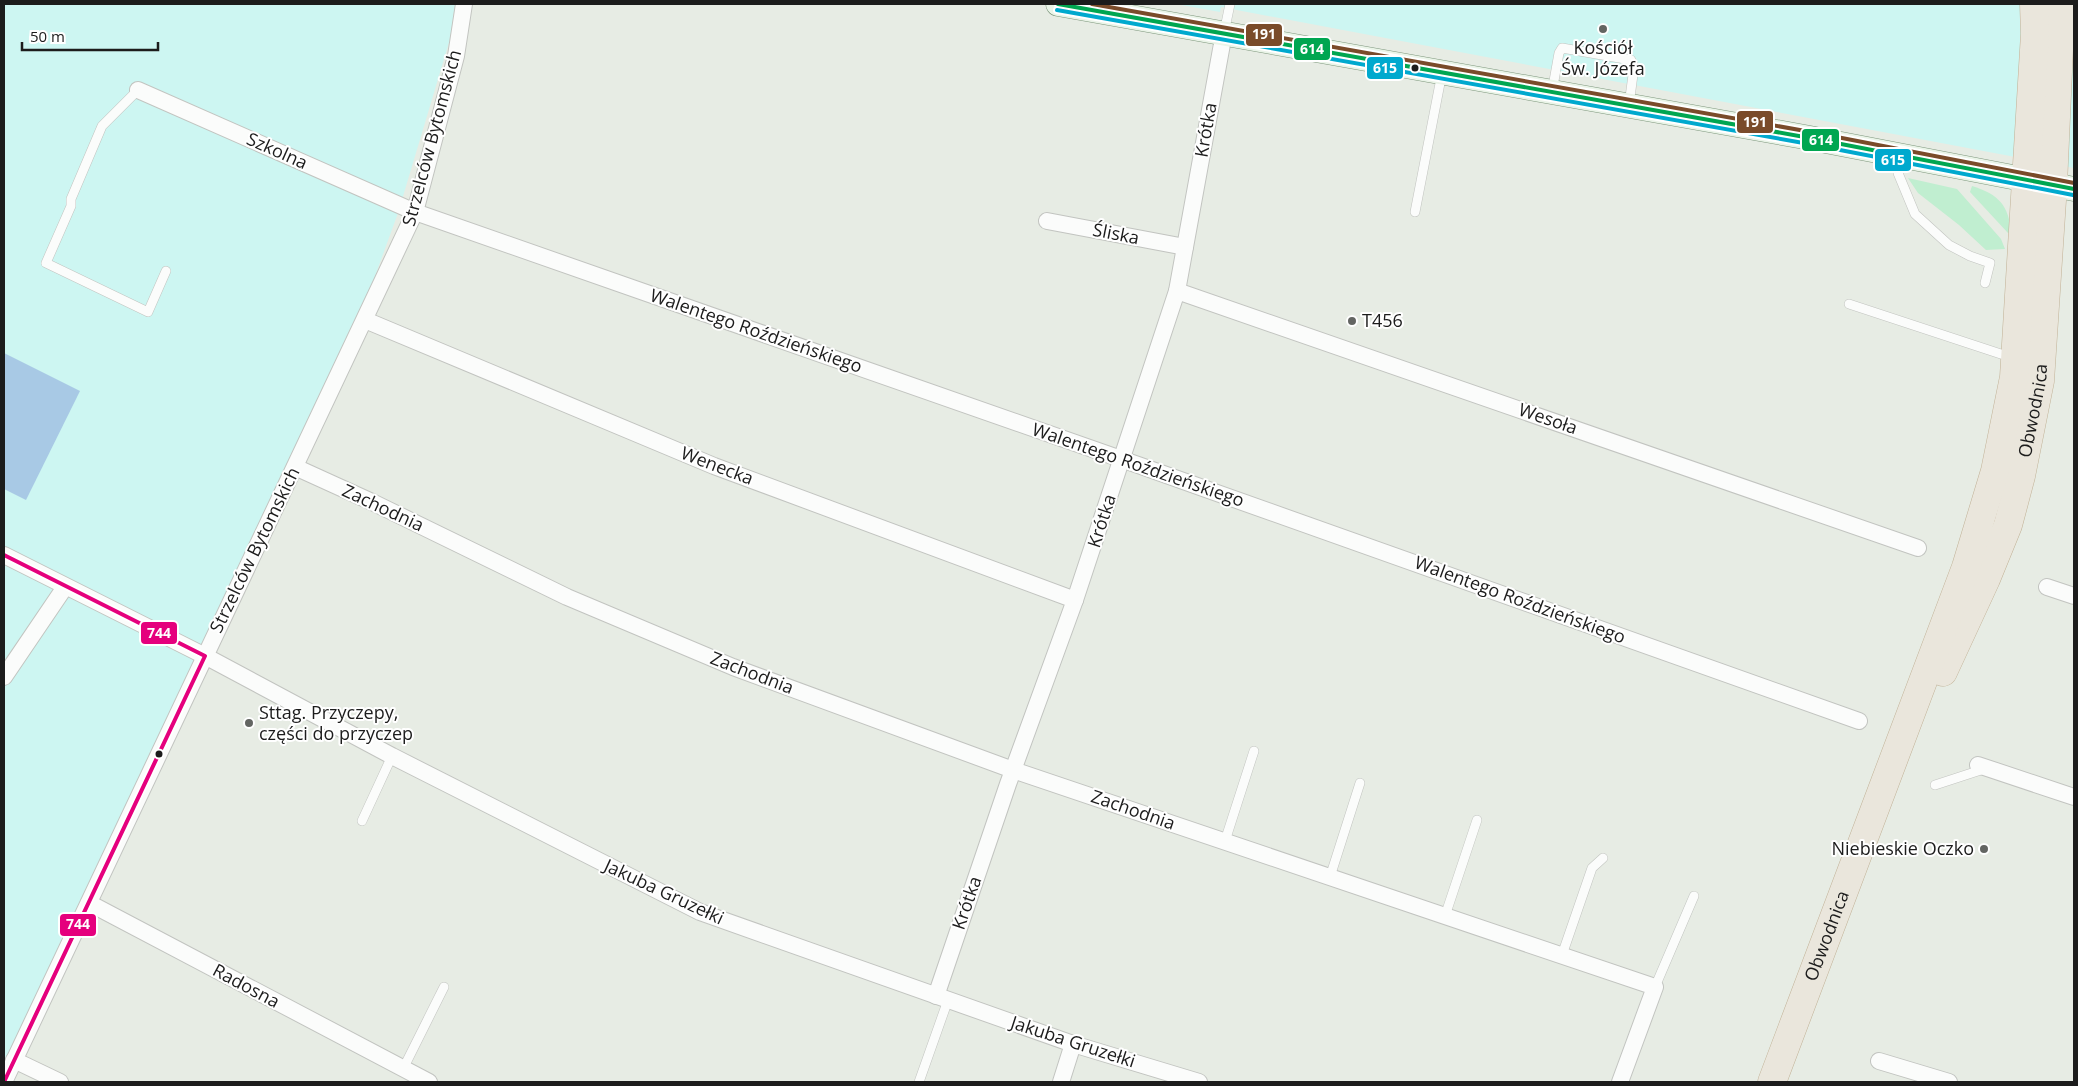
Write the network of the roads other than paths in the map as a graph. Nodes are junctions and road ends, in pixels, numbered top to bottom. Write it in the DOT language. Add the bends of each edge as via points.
graph roads {
  1 [pos="464,4"];
  2 [pos="1058,4"];
  3 [pos="1230,4"];
  4 [pos="2034,4"];
  5 [pos="2061,4"];
  6 [pos="1224,33"];
  7 [pos="1442,73"];
  8 [pos="138,90"];
  9 [pos="1552,92"];
  10 [pos="1629,106"];
  11 [pos="1901,157"];
  12 [pos="2026,180"];
  13 [pos="2064,187"];
  14 [pos="415,212"];
  15 [pos="1416,212"];
  16 [pos="2074,217"];
  17 [pos="1047,221"];
  18 [pos="2050,242"];
  19 [pos="1185,248"];
  20 [pos="166,271"];
  21 [pos="1985,283"];
  22 [pos="1177,291"];
  23 [pos="1849,304"];
  24 [pos="365,320"];
  25 [pos="2015,359"];
  26 [pos="1122,459"];
  27 [pos="295,467"];
  28 [pos="1918,548"];
  29 [pos="4,555"];
  30 [pos="65,587"];
  31 [pos="2047,587"];
  32 [pos="2074,596"];
  33 [pos="1075,600"];
  34 [pos="204,656"];
  35 [pos="4,677"];
  36 [pos="1860,722"];
  37 [pos="1254,750"];
  38 [pos="392,756"];
  39 [pos="1983,766"];
  40 [pos="1013,770"];
  41 [pos="1360,783"];
  42 [pos="1935,785"];
  43 [pos="1883,789"];
  44 [pos="2074,797"];
  45 [pos="1476,820"];
  46 [pos="362,821"];
  47 [pos="1225,841"];
  48 [pos="1603,858"];
  49 [pos="1330,877"];
  50 [pos="1694,896"];
  51 [pos="89,903"];
  52 [pos="1445,916"];
  53 [pos="1562,956"];
  54 [pos="444,986"];
  55 [pos="1655,987"];
  56 [pos="942,998"];
  57 [pos="1073,1044"];
  58 [pos="14,1060"];
  59 [pos="1879,1060"];
  60 [pos="403,1069"];
  61 [pos="4,1082"];
  62 [pos="60,1082"];
  63 [pos="429,1082"];
  64 [pos="919,1082"];
  65 [pos="1061,1082"];
  66 [pos="1199,1082"];
  67 [pos="1620,1082"];
  68 [pos="1772,1082"];
  69 [pos="1949,1082"];
  1 -- 14 [label="street, Strzelców Bytomskich" via="456,56"];
  2 -- 6 [label="street"];
  3 -- 6 [label="lane"];
  4 -- 12 [label="highway, Obwodnica"];
  5 -- 13 [label="highway, Obwodnica"];
  6 -- 7 [label="street"];
  6 -- 19 [label="street, Krótka"];
  7 -- 9 [label="street"];
  7 -- 15 [label="lane"];
  8 -- 14 [label="street, Szkolna"];
  8 -- 20 [label="lane" via="102,126 46,263 148,312"];
  9 -- 10 [label="street"];
  9 -- 10 [label="lane" via="1562,48 1631,60 1634,67"];
  10 -- 11 [label="street"];
  11 -- 12 [label="street"];
  11 -- 21 [label="lane" via="1898,173 1915,214 1949,244 1990,263"];
  12 -- 13 [label="street"];
  12 -- 25 [label="highway, Obwodnica"];
  13 -- 18 [label="highway, Obwodnica"];
  14 -- 24 [label="street, Strzelców Bytomskich"];
  14 -- 26 [label="street, Walentego Roździeńskiego"];
  16 -- 18 [label="highway"];
  17 -- 19 [label="street, Śliska"];
  18 -- 43 [label="highway, Obwodnica" via="2040,381 2022,476 2008,525 1957,645"];
  19 -- 22 [label="street, Krótka"];
  22 -- 26 [label="street, Krótka"];
  22 -- 28 [label="street, Wesoła"];
  23 -- 25 [label="lane"];
  24 -- 27 [label="street, Strzelców Bytomskich"];
  24 -- 33 [label="street, Wenecka" via="714,466"];
  25 -- 43 [label="highway, Obwodnica" via="2006,428 1983,515"];
  26 -- 33 [label="street, Krótka"];
  26 -- 36 [label="street, Walentego Roździeńskiego"];
  27 -- 34 [label="street, Strzelców Bytomskich"];
  27 -- 40 [label="street, Zachodnia" via="567,597 733,667"];
  29 -- 30 [label="street, Jakuba Gruzełki"];
  30 -- 34 [label="street, Jakuba Gruzełki"];
  30 -- 35 [label="street"];
  31 -- 32 [label="street"];
  33 -- 40 [label="street, Krótka"];
  34 -- 38 [label="street, Jakuba Gruzełki"];
  34 -- 51 [label="street, Strzelców Bytomskich"];
  37 -- 47 [label="lane"];
  38 -- 46 [label="lane"];
  38 -- 56 [label="street, Jakuba Gruzełki" via="700,912"];
  39 -- 42 [label="lane"];
  39 -- 44 [label="street"];
  40 -- 47 [label="street, Zachodnia"];
  40 -- 56 [label="street, Krótka"];
  41 -- 49 [label="lane"];
  43 -- 68 [label="highway, Obwodnica"];
  45 -- 52 [label="lane"];
  47 -- 49 [label="street, Zachodnia"];
  48 -- 53 [label="lane" via="1592,868"];
  49 -- 52 [label="street, Zachodnia"];
  50 -- 55 [label="lane"];
  51 -- 58 [label="street, Strzelców Bytomskich"];
  51 -- 60 [label="street, Radosna"];
  52 -- 53 [label="street, Zachodnia"];
  53 -- 55 [label="street, Zachodnia"];
  54 -- 60 [label="lane"];
  55 -- 67 [label="street"];
  56 -- 57 [label="street, Jakuba Gruzełki"];
  56 -- 64 [label="lane"];
  57 -- 65 [label="street"];
  57 -- 66 [label="street, Jakuba Gruzełki"];
  58 -- 61 [label="street, Strzelców Bytomskich"];
  58 -- 62 [label="street"];
  59 -- 69 [label="street"];
  60 -- 63 [label="street, Radosna"];
}
